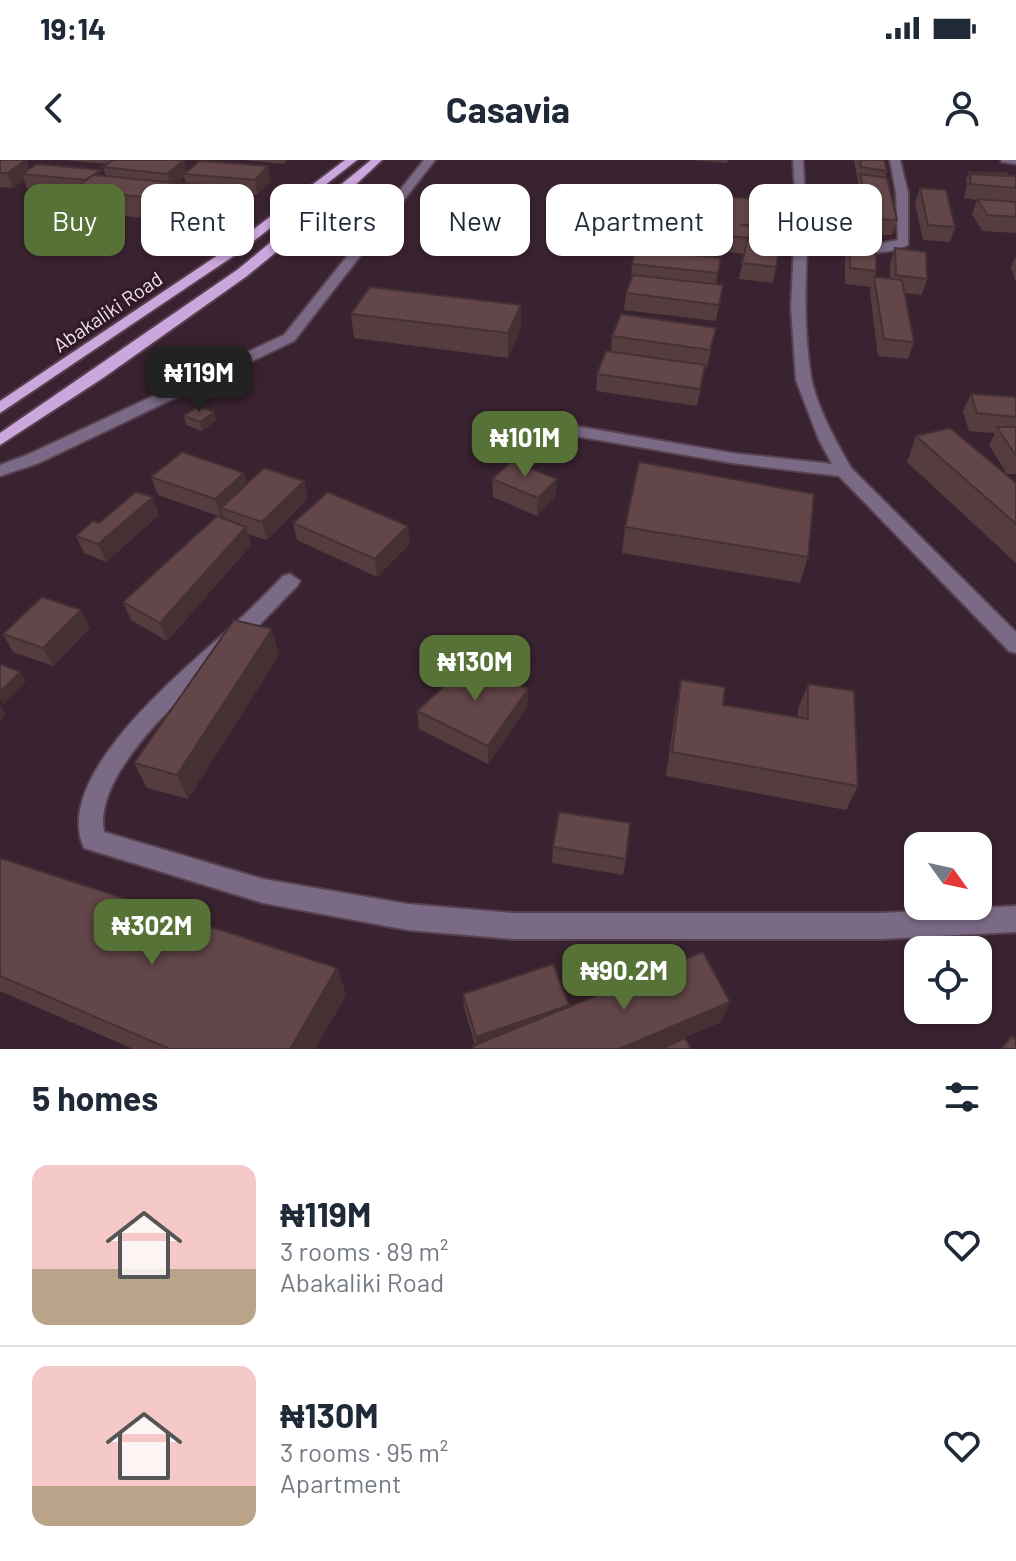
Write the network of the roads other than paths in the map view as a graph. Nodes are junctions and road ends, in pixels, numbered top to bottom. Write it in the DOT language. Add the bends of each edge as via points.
graph roads {
  1 [pos="352,160"];
  2 [pos="377,160"];
  3 [pos="430,160"];
  4 [pos="798,160"];
  5 [pos="895,160"];
  6 [pos="1006,160"];
  7 [pos="1016,161"];
  8 [pos="800,184"];
  9 [pos="882,250"];
  10 [pos="800,256"];
  11 [pos="0,408"];
  12 [pos="500,418"];
  13 [pos="0,440"];
  14 [pos="0,471"];
  15 [pos="844,471"];
  16 [pos="290,581"];
  17 [pos="1016,645"];
  18 [pos="1016,919"];
  1 -- 11 [label="main road, Abakaliki Road" via="237,248"];
  2 -- 13 [label="main road, Abakaliki Road" via="270,251"];
  3 -- 14 [label="street" via="289,338"];
  4 -- 8 [label="street"];
  5 -- 9 [label="street" via="904,242"];
  6 -- 7 [label="street"];
  10 -- 15 [label="street" via="804,380"];
  12 -- 15 [label="street" via="732,458"];
  15 -- 17 [label="street"];
  16 -- 18 [label="street" via="161,702 123,748 90,810 93,840 263,891 408,917 514,926 882,926"];
}
